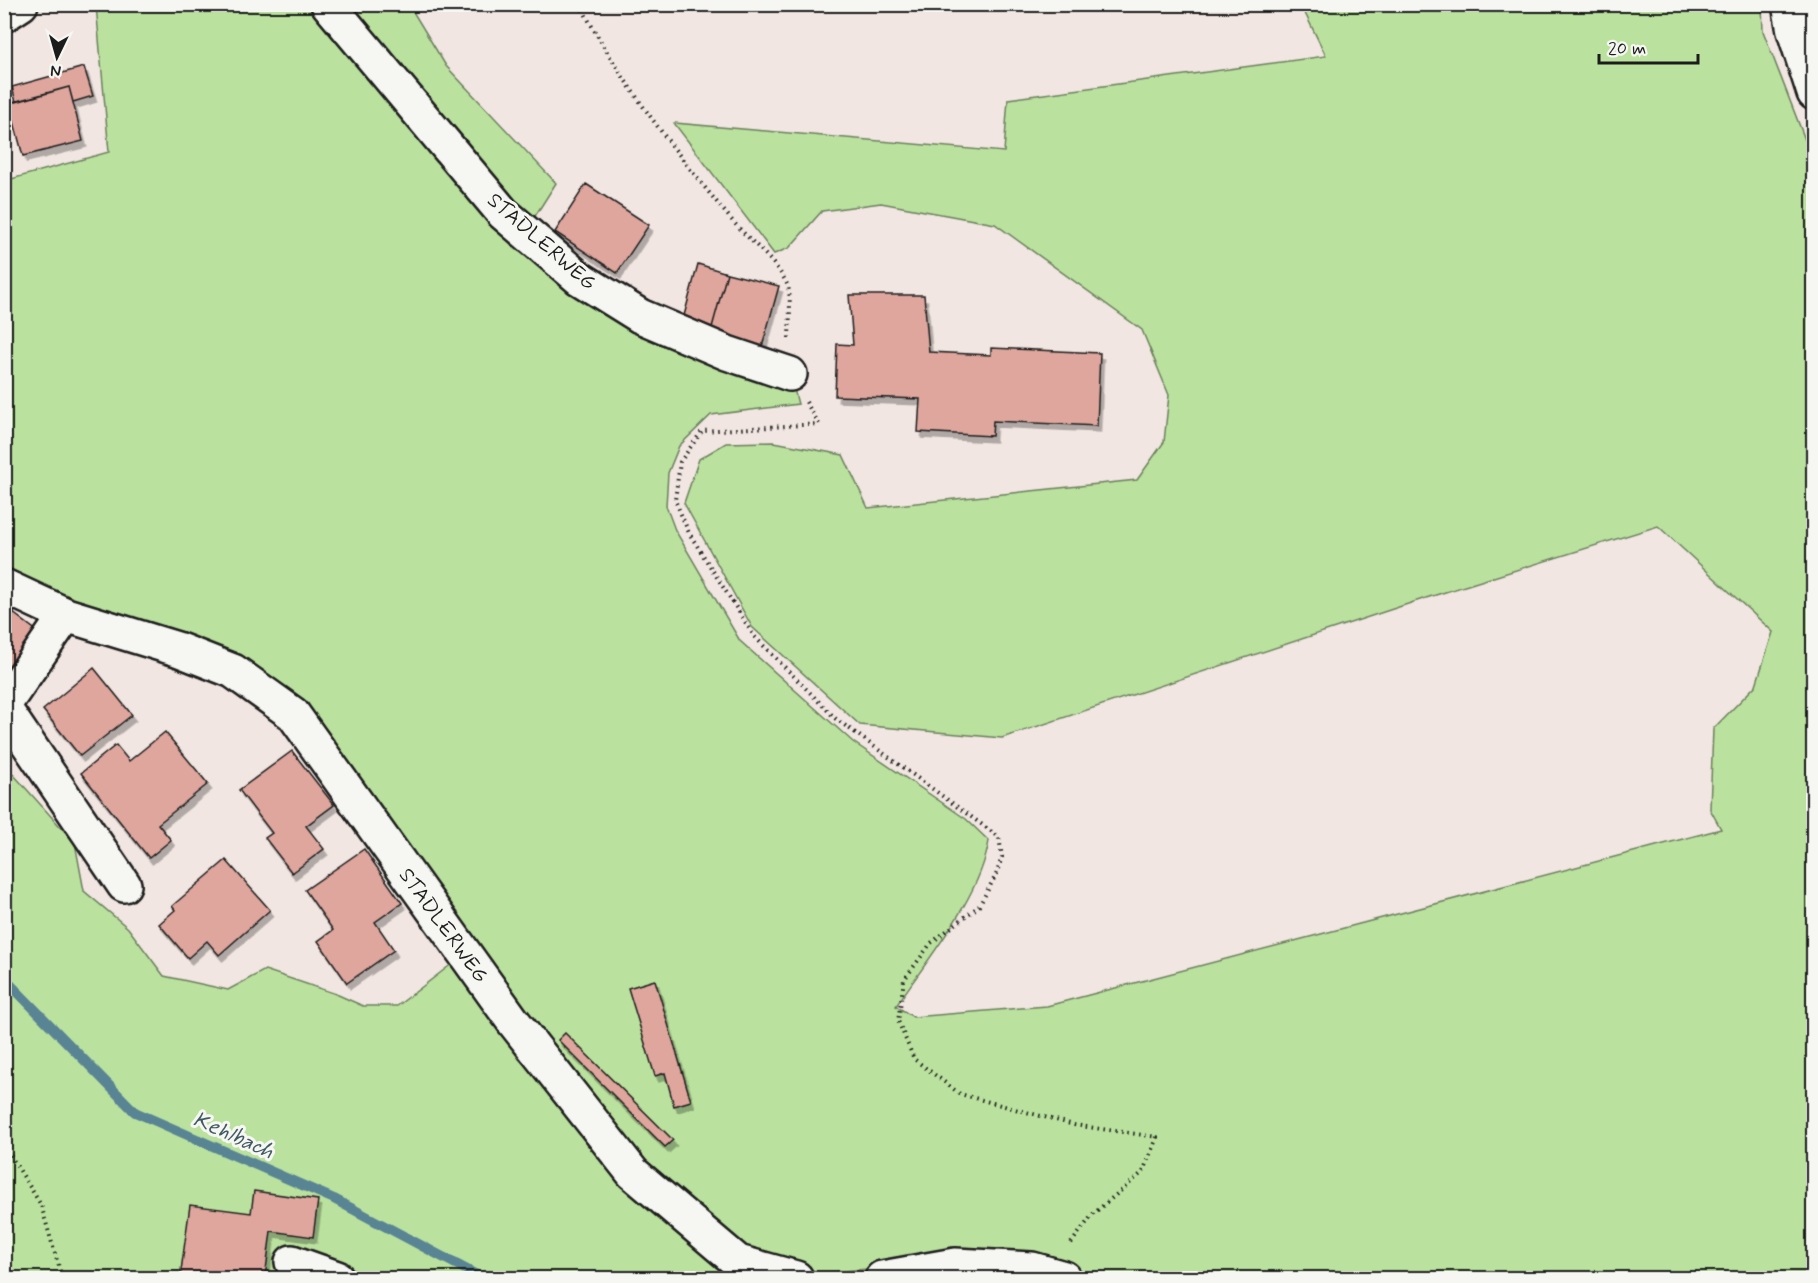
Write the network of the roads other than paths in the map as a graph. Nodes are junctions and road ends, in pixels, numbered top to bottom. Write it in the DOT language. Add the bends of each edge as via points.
graph roads {
  1 [pos="21,4"];
  2 [pos="328,4"];
  3 [pos="1789,4"];
  4 [pos="4,15"];
  5 [pos="1814,93"];
  6 [pos="790,374"];
  7 [pos="4,586"];
  8 [pos="66,615"];
  9 [pos="4,707"];
  10 [pos="124,885"];
  11 [pos="292,1262"];
  12 [pos="337,1278"];
  13 [pos="796,1278"];
  14 [pos="882,1278"];
  15 [pos="1063,1278"];
  1 -- 4 [label="street"];
  2 -- 6 [label="street, STADLERWEG" via="504,213 579,278 640,316 727,353"];
  3 -- 5 [label="street"];
  7 -- 8 [label="street, STADLERWEG"];
  8 -- 9 [label="street"];
  8 -- 13 [label="street, STADLERWEG" via="177,649 233,671 293,714 513,1021 633,1173 738,1262"];
  9 -- 10 [label="street"];
  11 -- 12 [label="street"];
  14 -- 15 [label="street" via="955,1265 1032,1269"];
}
